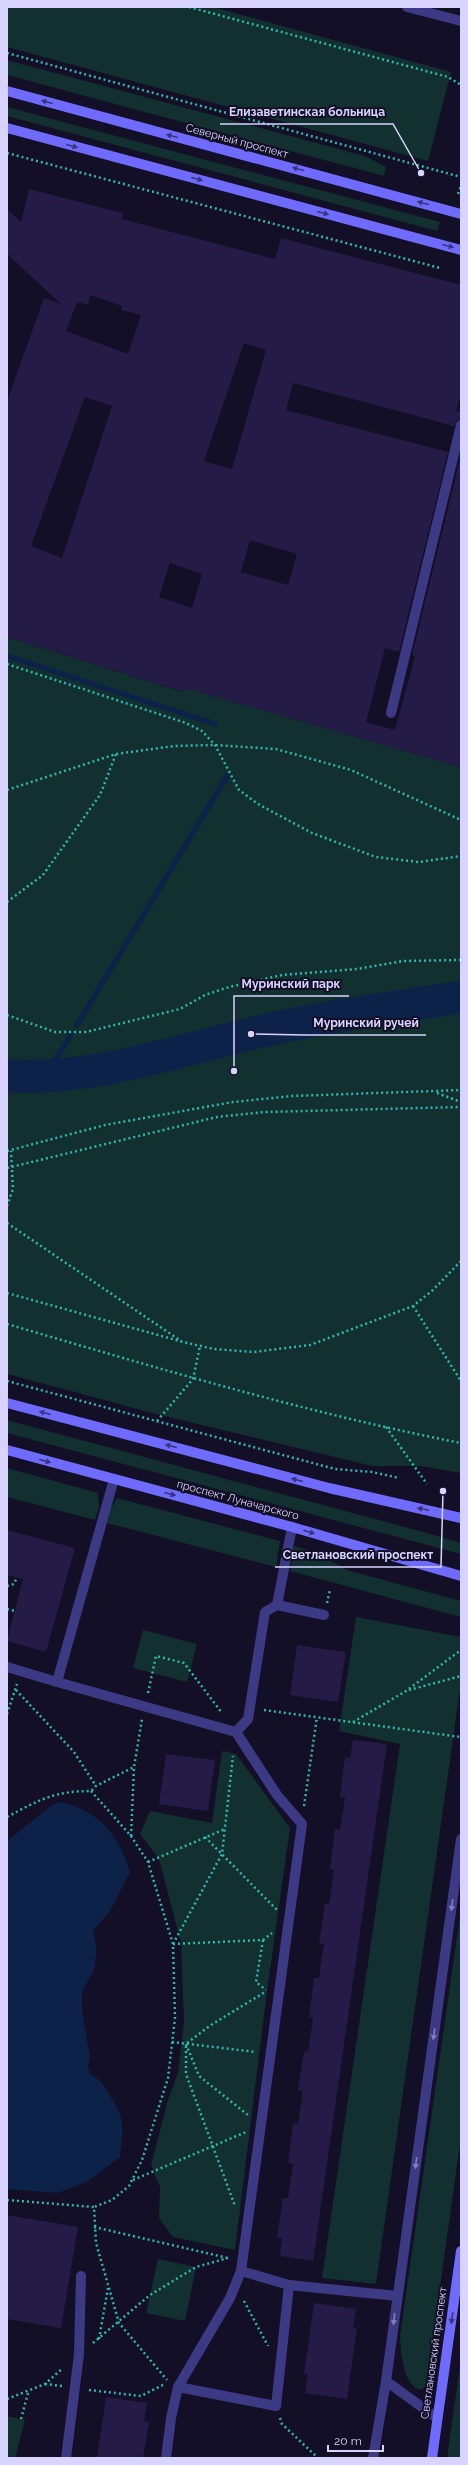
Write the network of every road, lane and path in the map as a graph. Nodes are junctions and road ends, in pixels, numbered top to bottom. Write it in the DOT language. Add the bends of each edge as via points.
graph roads {
  1 [pos="189,7"];
  2 [pos="406,7"];
  3 [pos="461,21"];
  4 [pos="7,54"];
  5 [pos="461,85"];
  6 [pos="7,91"];
  7 [pos="7,128"];
  8 [pos="7,153"];
  9 [pos="461,177"];
  10 [pos="461,186"];
  11 [pos="458,194"];
  12 [pos="461,214"];
  13 [pos="461,250"];
  14 [pos="440,268"];
  15 [pos="461,425"];
  16 [pos="7,664"];
  17 [pos="390,713"];
  18 [pos="215,745"];
  19 [pos="116,754"];
  20 [pos="7,790"];
  21 [pos="461,820"];
  22 [pos="461,856"];
  23 [pos="7,902"];
  24 [pos="461,960"];
  25 [pos="7,1015"];
  26 [pos="461,1090"];
  27 [pos="434,1092"];
  28 [pos="461,1102"];
  29 [pos="461,1107"];
  30 [pos="11,1151"];
  31 [pos="7,1152"];
  32 [pos="13,1167"];
  33 [pos="7,1168"];
  34 [pos="7,1206"];
  35 [pos="7,1223"];
  36 [pos="461,1261"];
  37 [pos="7,1293"];
  38 [pos="413,1306"];
  39 [pos="7,1324"];
  40 [pos="183,1342"];
  41 [pos="200,1346"];
  42 [pos="194,1378"];
  43 [pos="7,1381"];
  44 [pos="461,1381"];
  45 [pos="7,1403"];
  46 [pos="157,1421"];
  47 [pos="386,1426"];
  48 [pos="461,1443"];
  49 [pos="7,1450"];
  50 [pos="399,1478"];
  51 [pos="114,1479"];
  52 [pos="427,1484"];
  53 [pos="461,1518"];
  54 [pos="292,1527"];
  55 [pos="461,1576"];
  56 [pos="16,1577"];
  57 [pos="7,1586"];
  58 [pos="277,1605"];
  59 [pos="7,1609"];
  60 [pos="15,1611"];
  61 [pos="324,1615"];
  62 [pos="461,1650"];
  63 [pos="7,1667"];
  64 [pos="21,1672"];
  65 [pos="461,1676"];
  66 [pos="57,1682"];
  67 [pos="16,1690"];
  68 [pos="406,1691"];
  69 [pos="145,1705"];
  70 [pos="249,1708"];
  71 [pos="7,1714"];
  72 [pos="317,1718"];
  73 [pos="352,1723"];
  74 [pos="236,1732"];
  75 [pos="460,1737"];
  76 [pos="134,1767"];
  77 [pos="96,1786"];
  78 [pos="91,1790"];
  79 [pos="7,1817"];
  80 [pos="302,1824"];
  81 [pos="225,1829"];
  82 [pos="131,1836"];
  83 [pos="205,1838"];
  84 [pos="461,1839"];
  85 [pos="222,1854"];
  86 [pos="148,1862"];
  87 [pos="289,1922"];
  88 [pos="173,1944"];
  89 [pos="267,1991"];
  90 [pos="279,1993"];
  91 [pos="172,2042"];
  92 [pos="186,2044"];
  93 [pos="271,2054"];
  94 [pos="261,2126"];
  95 [pos="213,2146"];
  96 [pos="132,2180"];
  97 [pos="7,2200"];
  98 [pos="94,2207"];
  99 [pos="236,2209"];
  100 [pos="94,2227"];
  101 [pos="461,2251"];
  102 [pos="228,2258"];
  103 [pos="242,2266"];
  104 [pos="81,2276"];
  105 [pos="236,2285"];
  106 [pos="289,2285"];
  107 [pos="109,2288"];
  108 [pos="397,2296"];
  109 [pos="119,2323"];
  110 [pos="99,2339"];
  111 [pos="269,2348"];
  112 [pos="79,2354"];
  113 [pos="386,2381"];
  114 [pos="178,2387"];
  115 [pos="75,2388"];
  116 [pos="28,2392"];
  117 [pos="7,2399"];
  118 [pos="276,2406"];
  119 [pos="437,2418"];
  120 [pos="21,2419"];
  121 [pos="66,2458"];
  122 [pos="166,2458"];
  123 [pos="318,2458"];
  124 [pos="373,2458"];
  125 [pos="432,2458"];
  1 -- 5 [label="path" via="448,77"];
  2 -- 3 [label="street"];
  4 -- 9 [label="path"];
  12 -- 6 [label="main road, Северный проспект, one-way"];
  7 -- 13 [label="main road, one-way"];
  8 -- 14 [label="path"];
  10 -- 11 [label="path"];
  15 -- 17 [label="street"];
  16 -- 18 [label="path" via="186,723 202,731"];
  18 -- 19 [label="path" via="174,746"];
  18 -- 21 [label="path" via="276,749 351,770"];
  18 -- 22 [label="path" via="239,790 258,804 312,833 376,857 420,862"];
  19 -- 20 [label="path"];
  19 -- 23 [label="path" via="100,795 43,875"];
  24 -- 25 [label="path" via="403,961 357,969 282,975 205,995 180,1009 86,1032 55,1032"];
  26 -- 27 [label="path"];
  27 -- 28 [label="path"];
  27 -- 30 [label="path" via="292,1096 233,1102 105,1125"];
  29 -- 32 [label="path" via="264,1112 217,1117"];
  30 -- 31 [label="path"];
  30 -- 32 [label="path"];
  32 -- 33 [label="path"];
  32 -- 34 [label="path" via="13,1189"];
  35 -- 40 [label="path"];
  36 -- 38 [label="path" via="433,1290"];
  37 -- 40 [label="path"];
  38 -- 41 [label="path" via="310,1345 254,1352"];
  38 -- 44 [label="path"];
  39 -- 42 [label="path"];
  40 -- 41 [label="path"];
  41 -- 42 [label="path"];
  42 -- 46 [label="path"];
  42 -- 47 [label="path"];
  43 -- 46 [label="path"];
  53 -- 45 [label="main road, one-way" via="329,1488"];
  46 -- 50 [label="path" via="335,1469 372,1472"];
  47 -- 48 [label="path"];
  47 -- 52 [label="path"];
  49 -- 51 [label="main road, проспект Луначарского, one-way"];
  51 -- 54 [label="main road, проспект Луначарского, one-way"];
  51 -- 66 [label="street"];
  54 -- 55 [label="main road, проспект Луначарского, one-way"];
  54 -- 58 [label="street"];
  56 -- 57 [label="path" via="14,1584"];
  58 -- 61 [label="street"];
  58 -- 70 [label="street" via="265,1612"];
  59 -- 60 [label="path"];
  62 -- 68 [label="path"];
  63 -- 64 [label="street"];
  64 -- 66 [label="street"];
  64 -- 67 [label="path"];
  65 -- 68 [label="path"];
  66 -- 69 [label="street"];
  67 -- 71 [label="path"];
  67 -- 77 [label="path" via="74,1752"];
  68 -- 73 [label="path"];
  69 -- 74 [label="street"];
  69 -- 74 [label="path" via="156,1656 184,1663"];
  69 -- 76 [label="path"];
  70 -- 72 [label="path"];
  70 -- 74 [label="street" via="248,1719"];
  72 -- 73 [label="path"];
  72 -- 80 [label="path"];
  73 -- 75 [label="path"];
  74 -- 80 [label="street" via="277,1795"];
  74 -- 81 [label="path"];
  76 -- 77 [label="path"];
  76 -- 82 [label="path"];
  77 -- 78 [label="path"];
  78 -- 79 [label="path" via="67,1791 46,1797"];
  78 -- 82 [label="path"];
  80 -- 87 [label="street"];
  81 -- 83 [label="path"];
  81 -- 85 [label="path"];
  82 -- 86 [label="path"];
  83 -- 85 [label="path"];
  83 -- 86 [label="path"];
  84 -- 108 [label="street, one-way"];
  85 -- 87 [label="path"];
  85 -- 88 [label="path"];
  86 -- 88 [label="path"];
  87 -- 90 [label="street"];
  88 -- 89 [label="path" via="263,1940 256,1982"];
  88 -- 91 [label="path" via="175,2018"];
  89 -- 90 [label="path"];
  89 -- 92 [label="path" via="211,2025"];
  90 -- 93 [label="street"];
  91 -- 92 [label="path"];
  91 -- 96 [label="path" via="168,2078 142,2160"];
  92 -- 93 [label="path"];
  92 -- 94 [label="path" via="199,2076"];
  92 -- 95 [label="path" via="186,2074"];
  93 -- 94 [label="street"];
  94 -- 95 [label="path"];
  94 -- 103 [label="street"];
  95 -- 96 [label="path"];
  95 -- 99 [label="path"];
  96 -- 98 [label="path" via="129,2186 112,2200"];
  97 -- 98 [label="path"];
  98 -- 100 [label="path"];
  100 -- 102 [label="path"];
  100 -- 107 [label="path"];
  101 -- 119 [label="main road, Светлановский проспект, one-way"];
  102 -- 103 [label="path"];
  102 -- 109 [label="path" via="196,2267 150,2295"];
  103 -- 105 [label="street"];
  103 -- 106 [label="street"];
  104 -- 112 [label="street"];
  105 -- 111 [label="path"];
  105 -- 114 [label="street"];
  106 -- 108 [label="street"];
  106 -- 118 [label="street"];
  107 -- 109 [label="path"];
  107 -- 110 [label="path"];
  108 -- 113 [label="street, one-way"];
  109 -- 110 [label="path"];
  109 -- 115 [label="path" via="168,2382 142,2396"];
  110 -- 112 [label="path"];
  112 -- 115 [label="street"];
  112 -- 116 [label="path" via="45,2384"];
  113 -- 119 [label="street"];
  113 -- 124 [label="street"];
  114 -- 118 [label="street"];
  114 -- 122 [label="street"];
  115 -- 121 [label="street"];
  116 -- 117 [label="path"];
  116 -- 120 [label="path"];
  118 -- 123 [label="path" via="282,2424"];
  119 -- 125 [label="main road, Светлановский проспект"];
}
